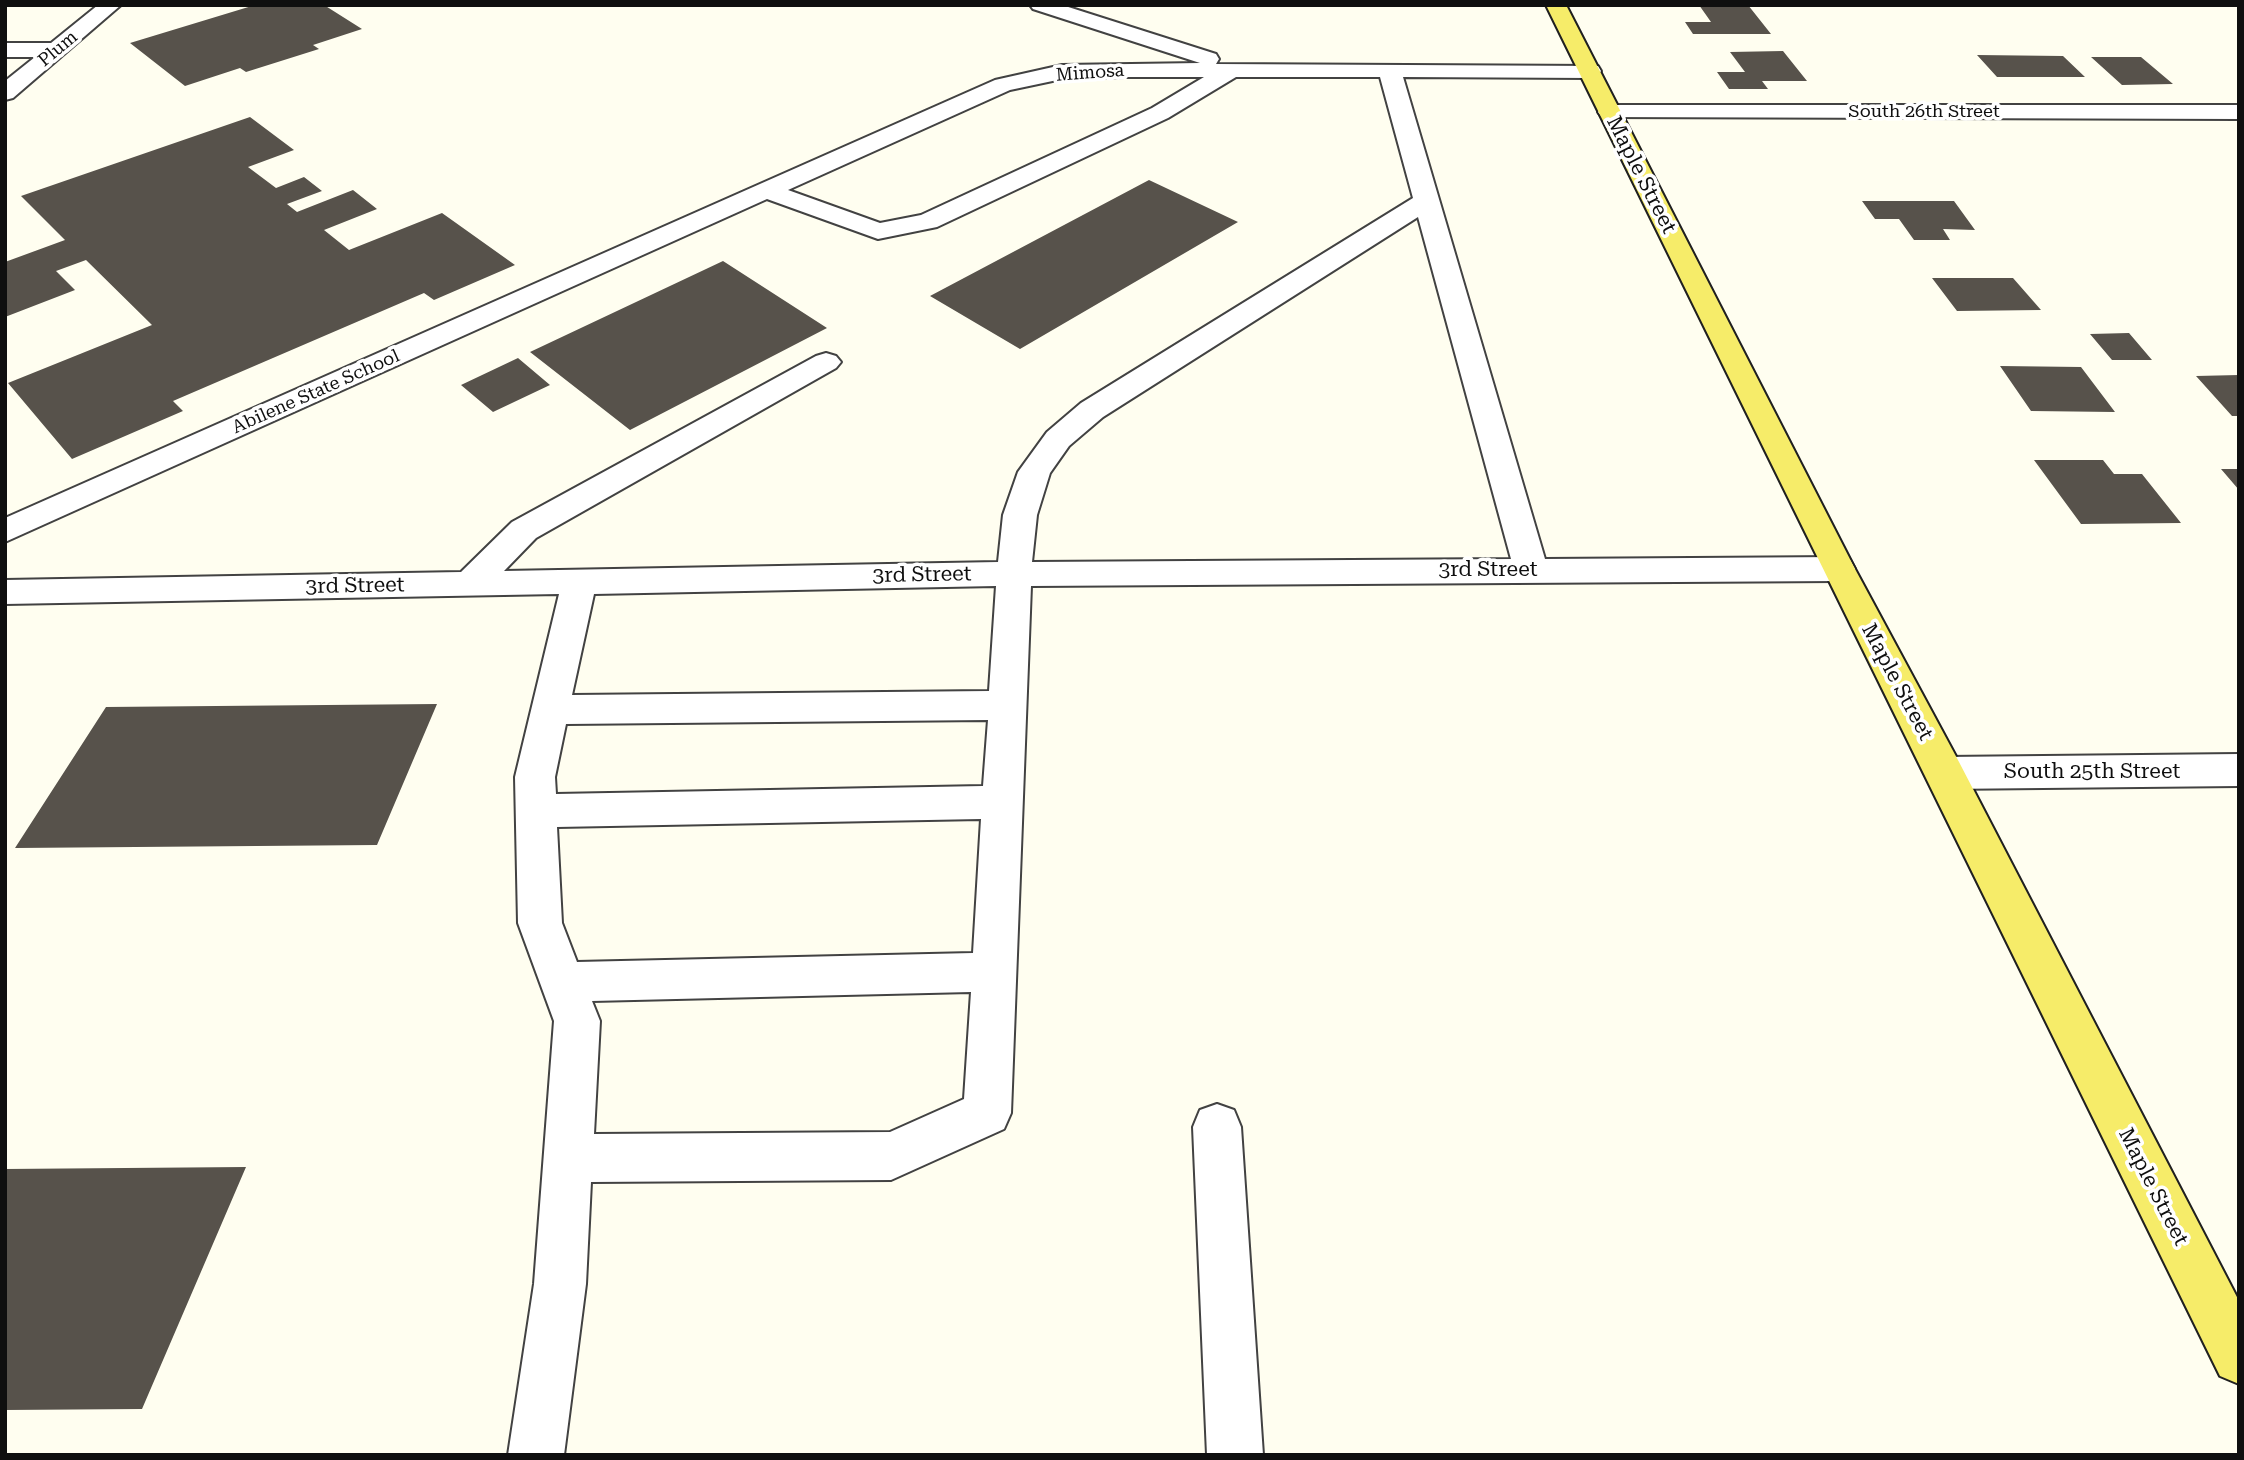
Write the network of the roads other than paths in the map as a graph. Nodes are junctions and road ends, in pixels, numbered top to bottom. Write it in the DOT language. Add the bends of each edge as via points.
graph roads {
  1 [pos="111,5"];
  2 [pos="1040,5"];
  3 [pos="1556,5"];
  4 [pos="5,50"];
  5 [pos="57,50"];
  6 [pos="1237,71"];
  7 [pos="1590,71"];
  8 [pos="1390,72"];
  9 [pos="5,93"];
  10 [pos="1610,112"];
  11 [pos="2239,112"];
  12 [pos="765,191"];
  13 [pos="1426,201"];
  14 [pos="627,254"];
  15 [pos="826,362"];
  16 [pos="5,531"];
  17 [pos="1531,569"];
  18 [pos="1838,569"];
  19 [pos="1014,574"];
  20 [pos="579,582"];
  21 [pos="470,584"];
  22 [pos="5,592"];
  23 [pos="1007,705"];
  24 [pos="551,710"];
  25 [pos="2239,770"];
  26 [pos="1945,773"];
  27 [pos="1003,802"];
  28 [pos="537,811"];
  29 [pos="994,972"];
  30 [pos="562,982"];
  31 [pos="1217,1127"];
  32 [pos="568,1158"];
  33 [pos="2239,1357"];
  34 [pos="536,1455"];
  35 [pos="1235,1455"];
  1 -- 5 [label="street, Plum"];
  2 -- 6 [label="street"];
  3 -- 7 [label="main road, Maple Street"];
  4 -- 5 [label="street"];
  5 -- 9 [label="street, Plum"];
  6 -- 8 [label="street, Mimosa"];
  6 -- 12 [label="street, Mimosa" via="1062,72 1003,85"];
  6 -- 12 [label="street" via="1160,113 929,221 878,231"];
  7 -- 8 [label="street, Mimosa"];
  7 -- 10 [label="main road, Maple Street"];
  8 -- 13 [label="street"];
  10 -- 11 [label="street, South 26th Street"];
  10 -- 18 [label="main road, Maple Street"];
  12 -- 14 [label="street, Mimosa"];
  13 -- 17 [label="street"];
  13 -- 19 [label="street" via="1093,410 1058,439 1034,472 1020,515"];
  14 -- 16 [label="street, Abilene State School"];
  15 -- 21 [label="street" via="524,530"];
  17 -- 18 [label="street, 3rd Street"];
  17 -- 19 [label="street, 3rd Street"];
  18 -- 26 [label="main road, Maple Street"];
  19 -- 20 [label="street, 3rd Street"];
  19 -- 23 [label="street"];
  20 -- 21 [label="street, 3rd Street"];
  20 -- 24 [label="street"];
  21 -- 22 [label="street, 3rd Street"];
  23 -- 24 [label="street"];
  23 -- 27 [label="street"];
  24 -- 28 [label="street" via="535,777"];
  25 -- 26 [label="street, South 25th Street"];
  26 -- 33 [label="main road, Maple Street"];
  27 -- 28 [label="street"];
  27 -- 29 [label="street"];
  28 -- 30 [label="street" via="540,923"];
  29 -- 30 [label="street"];
  29 -- 32 [label="street" via="987,1113 891,1156"];
  30 -- 32 [label="street" via="577,1021"];
  31 -- 35 [label="street"];
  32 -- 34 [label="street" via="560,1284"];
}
